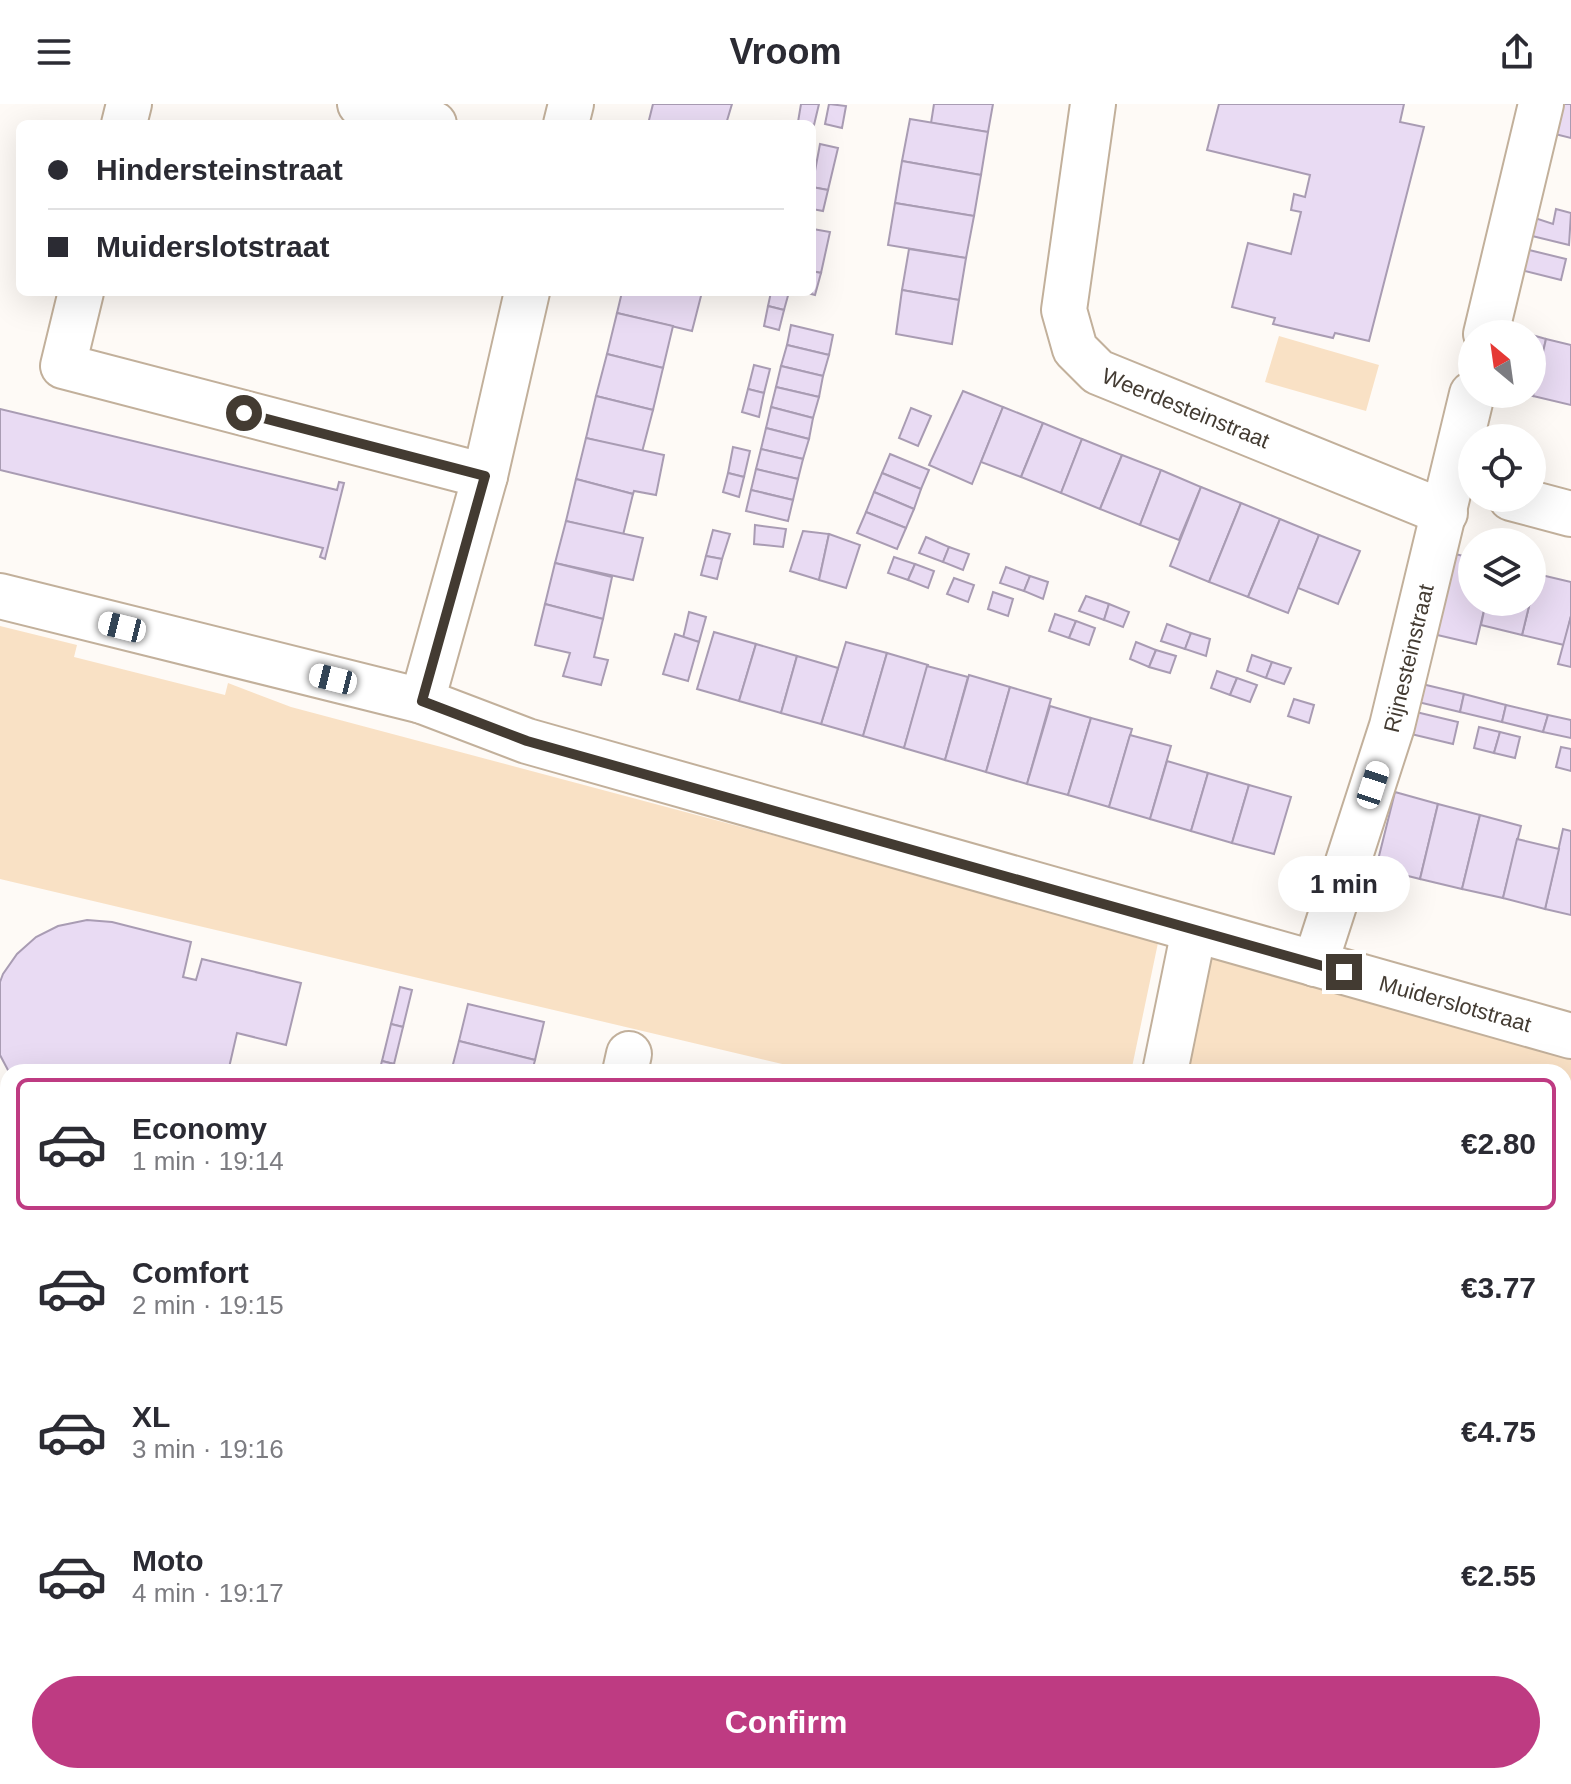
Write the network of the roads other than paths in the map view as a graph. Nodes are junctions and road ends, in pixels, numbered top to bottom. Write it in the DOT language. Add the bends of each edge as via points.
graph roads {
  1 [pos="360,104"];
  2 [pos="1093,104"];
  3 [pos="1541,104"];
  4 [pos="419,120"];
  5 [pos="80,296"];
  6 [pos="526,296"];
  7 [pos="1489,320"];
  8 [pos="1470,408"];
  9 [pos="485,476"];
  10 [pos="1456,494"];
  11 [pos="1546,507"];
  12 [pos="1571,514"];
  13 [pos="0,596"];
  14 [pos="422,701"];
  15 [pos="1194,930"];
  16 [pos="1315,964"];
  17 [pos="1571,1036"];
  18 [pos="1167,1064"];
  1 -- 4 [label="street"];
  2 -- 10 [label="street, Weerdesteinstraat" via="1064,310 1075,349 1098,372"];
  3 -- 7 [label="street"];
  5 -- 9 [label="street" via="63,366"];
  6 -- 9 [label="street"];
  8 -- 10 [label="street, Rijnesteinstraat"];
  9 -- 14 [label="street"];
  10 -- 16 [label="street, Rijnesteinstraat" via="1392,726"];
  11 -- 12 [label="street"];
  13 -- 14 [label="street, Muiderslotstraat"];
  14 -- 15 [label="street, Muiderslotstraat" via="527,741"];
  15 -- 16 [label="street, Muiderslotstraat"];
  15 -- 18 [label="street"];
  16 -- 17 [label="street, Muiderslotstraat"];
}
